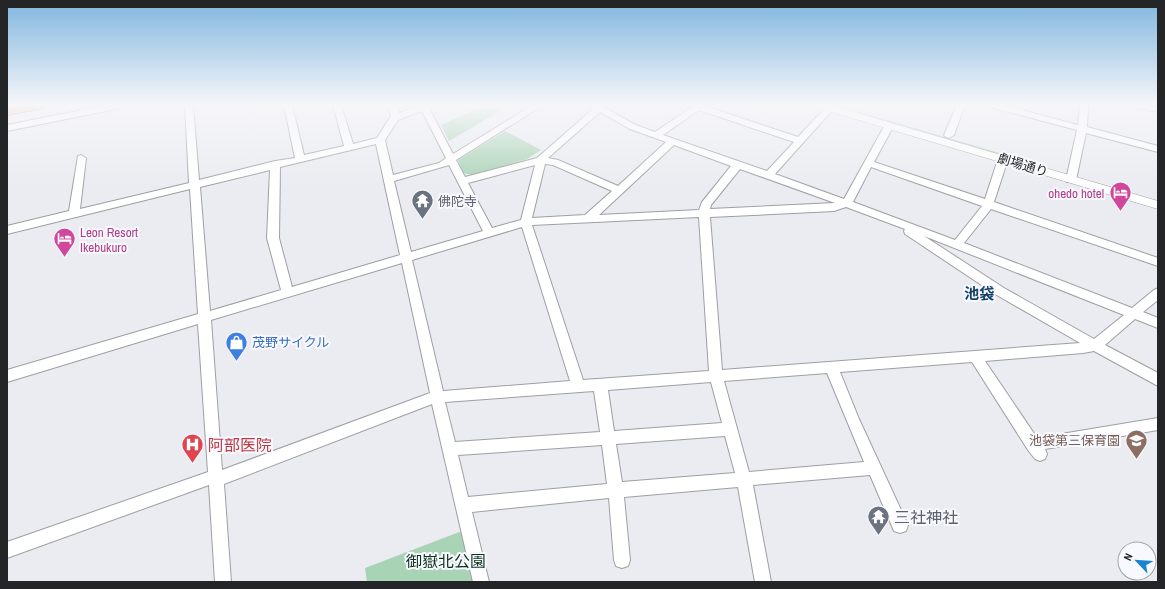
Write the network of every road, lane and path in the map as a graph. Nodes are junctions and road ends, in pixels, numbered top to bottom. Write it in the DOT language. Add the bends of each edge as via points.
graph roads {
  1 [pos="191,132"];
  2 [pos="294,132"];
  3 [pos="345,132"];
  4 [pos="385,132"];
  5 [pos="439,132"];
  6 [pos="494,132"];
  7 [pos="569,132"];
  8 [pos="649,132"];
  9 [pos="660,132"];
  10 [pos="776,132"];
  11 [pos="809,132"];
  12 [pos="885,132"];
  13 [pos="914,132"];
  14 [pos="940,132"];
  15 [pos="1081,132"];
  16 [pos="1099,132"];
  17 [pos="656,135"];
  18 [pos="949,135"];
  19 [pos="380,140"];
  20 [pos="673,141"];
  21 [pos="801,141"];
  22 [pos="349,147"];
  23 [pos="1158,148"];
  24 [pos="81,158"];
  25 [pos="300,159"];
  26 [pos="451,159"];
  27 [pos="1003,159"];
  28 [pos="540,160"];
  29 [pos="868,163"];
  30 [pos="275,164"];
  31 [pos="738,164"];
  32 [pos="769,175"];
  33 [pos="1072,176"];
  34 [pos="389,179"];
  35 [pos="463,181"];
  36 [pos="195,184"];
  37 [pos="619,190"];
  38 [pos="1158,197"];
  39 [pos="847,203"];
  40 [pos="988,205"];
  41 [pos="1158,205"];
  42 [pos="74,213"];
  43 [pos="704,214"];
  44 [pos="588,219"];
  45 [pos="896,221"];
  46 [pos="526,222"];
  47 [pos="7,230"];
  48 [pos="489,233"];
  49 [pos="957,245"];
  50 [pos="406,257"];
  51 [pos="1158,262"];
  52 [pos="288,292"];
  53 [pos="1158,293"];
  54 [pos="1135,313"];
  55 [pos="204,318"];
  56 [pos="1158,324"];
  57 [pos="1096,346"];
  58 [pos="975,356"];
  59 [pos="831,367"];
  60 [pos="7,376"];
  61 [pos="716,376"];
  62 [pos="1158,380"];
  63 [pos="600,384"];
  64 [pos="578,386"];
  65 [pos="438,397"];
  66 [pos="1158,424"];
  67 [pos="731,429"];
  68 [pos="608,438"];
  69 [pos="450,449"];
  70 [pos="874,468"];
  71 [pos="215,478"];
  72 [pos="744,479"];
  73 [pos="616,490"];
  74 [pos="463,505"];
  75 [pos="900,525"];
  76 [pos="7,550"];
  77 [pos="622,560"];
  78 [pos="223,582"];
  79 [pos="481,582"];
  80 [pos="763,582"];
  1 -- 36 [label="street"];
  2 -- 25 [label="street"];
  3 -- 22 [label="street"];
  4 -- 19 [label="street"];
  5 -- 26 [label="street"];
  6 -- 26 [label="street"];
  7 -- 28 [label="street"];
  8 -- 17 [label="street"];
  9 -- 17 [label="street"];
  10 -- 21 [label="street"];
  11 -- 21 [label="street"];
  12 -- 29 [label="street"];
  13 -- 27 [label="street, 劇場通り"];
  14 -- 18 [label="street, 劇場通り"];
  15 -- 33 [label="street"];
  16 -- 23 [label="street"];
  17 -- 20 [label="street"];
  18 -- 33 [label="street, 劇場通り"];
  19 -- 22 [label="street"];
  19 -- 34 [label="street"];
  20 -- 31 [label="street"];
  20 -- 37 [label="street"];
  21 -- 32 [label="street"];
  22 -- 25 [label="street"];
  24 -- 42 [label="street"];
  25 -- 30 [label="street"];
  26 -- 34 [label="street" via="442,165"];
  26 -- 35 [label="street"];
  27 -- 33 [label="street, 劇場通り"];
  27 -- 40 [label="street"];
  28 -- 35 [label="street"];
  28 -- 37 [label="street" via="555,162"];
  28 -- 46 [label="street"];
  29 -- 39 [label="street"];
  29 -- 40 [label="street"];
  30 -- 36 [label="street"];
  30 -- 52 [label="street" via="273,238"];
  31 -- 32 [label="street"];
  31 -- 43 [label="street" via="706,204"];
  32 -- 39 [label="street"];
  33 -- 38 [label="street, 劇場通り"];
  33 -- 41 [label="street, 劇場通り"];
  34 -- 50 [label="street"];
  35 -- 48 [label="street"];
  36 -- 42 [label="street"];
  36 -- 55 [label="street"];
  37 -- 44 [label="street"];
  39 -- 43 [label="street" via="834,207"];
  39 -- 45 [label="street"];
  40 -- 49 [label="street"];
  40 -- 51 [label="street"];
  42 -- 47 [label="street"];
  43 -- 44 [label="street"];
  43 -- 61 [label="street"];
  44 -- 46 [label="street"];
  45 -- 49 [label="street"];
  45 -- 57 [label="street" via="926,244 1033,311"];
  46 -- 48 [label="street"];
  46 -- 64 [label="street"];
  48 -- 50 [label="street"];
  49 -- 54 [label="street"];
  50 -- 52 [label="street"];
  50 -- 65 [label="street"];
  52 -- 55 [label="street"];
  53 -- 54 [label="street"];
  54 -- 56 [label="street"];
  54 -- 57 [label="street"];
  55 -- 60 [label="street"];
  55 -- 71 [label="street"];
  57 -- 58 [label="street"];
  57 -- 62 [label="street"];
  58 -- 59 [label="street"];
  58 -- 66 [label="street" via="1036,449"];
  59 -- 61 [label="street"];
  59 -- 70 [label="street"];
  61 -- 63 [label="street"];
  61 -- 67 [label="street"];
  63 -- 64 [label="street"];
  63 -- 68 [label="street"];
  64 -- 65 [label="street"];
  65 -- 69 [label="street"];
  65 -- 71 [label="street"];
  67 -- 68 [label="street"];
  67 -- 72 [label="street"];
  68 -- 69 [label="street"];
  68 -- 73 [label="street"];
  69 -- 74 [label="street"];
  70 -- 72 [label="street"];
  70 -- 75 [label="street"];
  71 -- 76 [label="street"];
  71 -- 78 [label="street"];
  72 -- 73 [label="street"];
  72 -- 80 [label="street"];
  73 -- 74 [label="street"];
  73 -- 77 [label="street"];
  74 -- 79 [label="street"];
}
